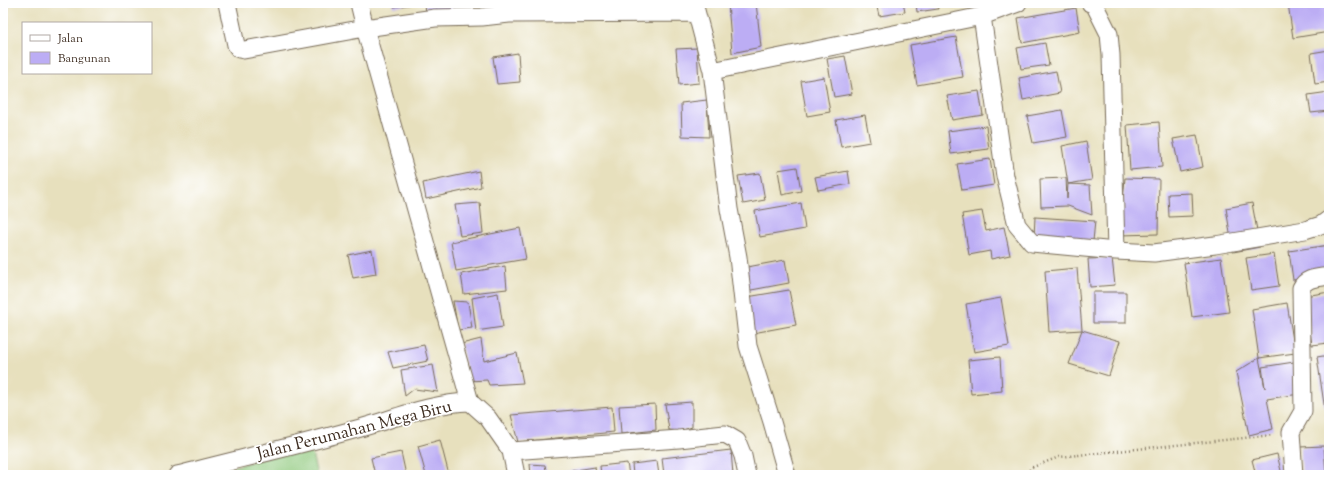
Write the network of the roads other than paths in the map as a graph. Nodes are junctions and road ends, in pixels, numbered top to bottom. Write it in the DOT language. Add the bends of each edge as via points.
graph roads {
  1 [pos="227,3"];
  2 [pos="359,3"];
  3 [pos="1018,3"];
  4 [pos="1090,3"];
  5 [pos="695,8"];
  6 [pos="509,9"];
  7 [pos="982,16"];
  8 [pos="365,28"];
  9 [pos="712,71"];
  10 [pos="1329,219"];
  11 [pos="1116,251"];
  12 [pos="1329,276"];
  13 [pos="470,402"];
  14 [pos="511,450"];
  15 [pos="177,475"];
  16 [pos="516,475"];
  17 [pos="746,475"];
  18 [pos="787,475"];
  19 [pos="1294,475"];
  1 -- 8 [label="street" via="236,45 244,50"];
  2 -- 8 [label="street"];
  3 -- 7 [label="street"];
  4 -- 11 [label="street" via="1094,4 1109,34"];
  5 -- 6 [label="street"];
  5 -- 9 [label="street"];
  6 -- 8 [label="street" via="482,17 435,18"];
  7 -- 9 [label="street"];
  7 -- 11 [label="street" via="1005,176 1017,225 1032,243"];
  8 -- 13 [label="street"];
  9 -- 18 [label="street" via="748,346"];
  10 -- 11 [label="street" via="1321,225 1305,230 1215,245 1154,252"];
  12 -- 19 [label="street" via="1309,280 1302,288 1303,411 1291,432"];
  13 -- 14 [label="street, Jalan Perumahan Mega Biru" via="488,418"];
  13 -- 15 [label="street, Jalan Perumahan Mega Biru" via="453,402"];
  14 -- 16 [label="street"];
  14 -- 17 [label="street" via="725,434 737,441"];
}
